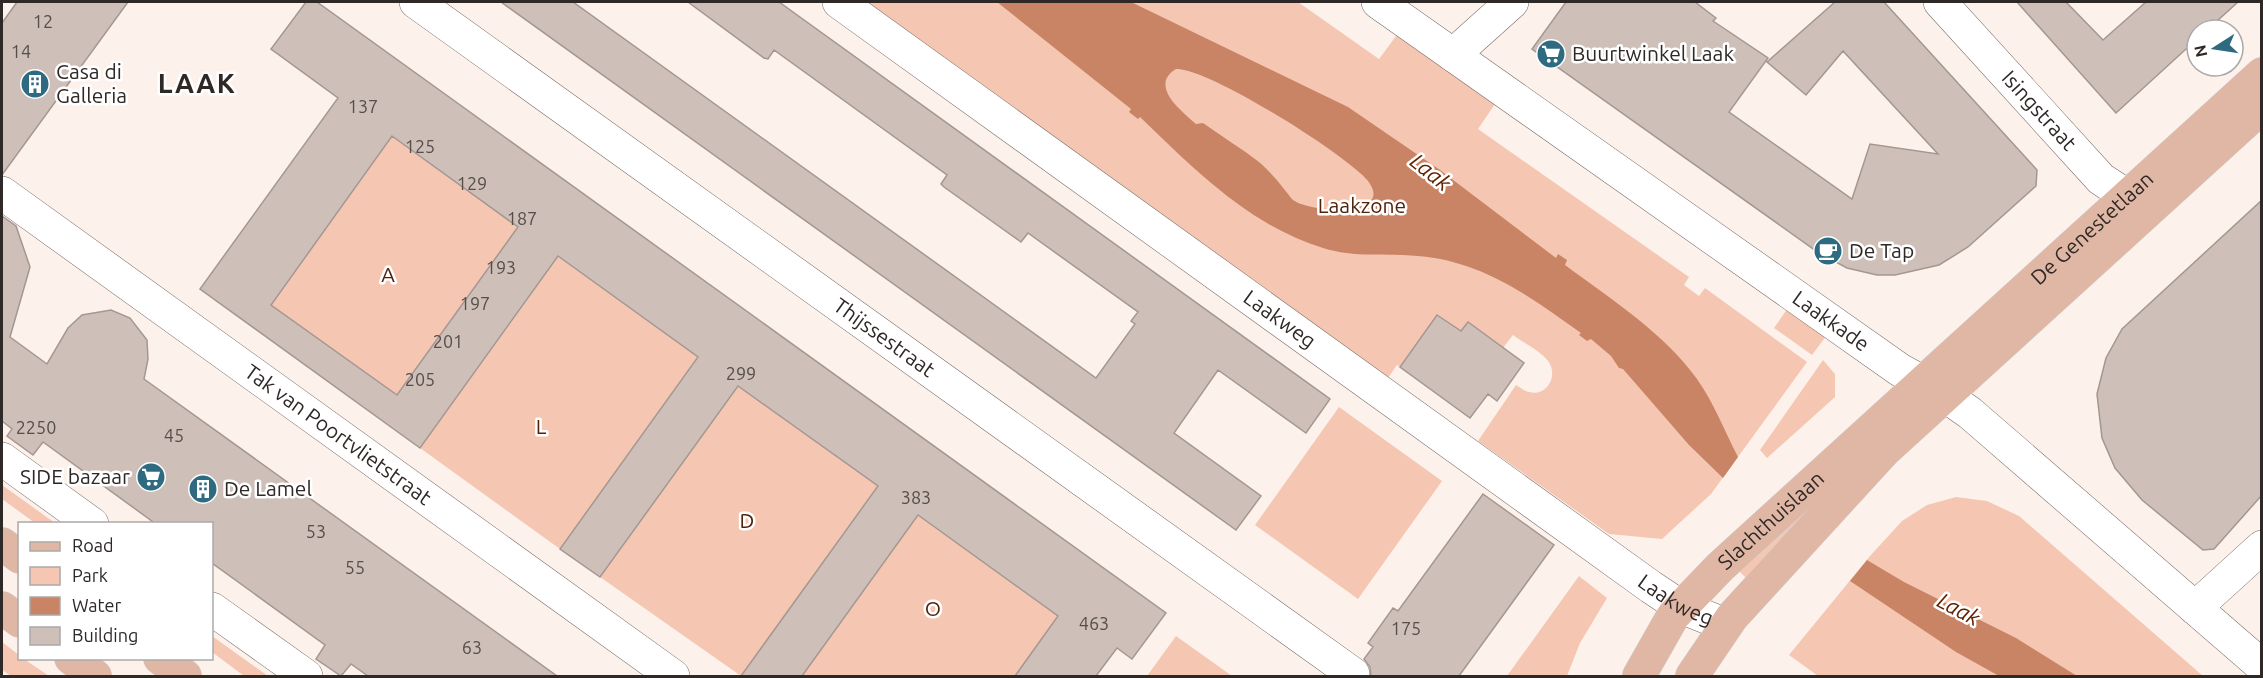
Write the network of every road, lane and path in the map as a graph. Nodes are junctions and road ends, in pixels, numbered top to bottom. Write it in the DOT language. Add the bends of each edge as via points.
graph roads {
  1 [pos="416,2"];
  2 [pos="839,2"];
  3 [pos="1378,2"];
  4 [pos="1512,2"];
  5 [pos="1940,2"];
  6 [pos="1453,55"];
  7 [pos="2262,74"];
  8 [pos="2262,107"];
  9 [pos="2,193"];
  10 [pos="2135,205"];
  11 [pos="1934,389"];
  12 [pos="2,459"];
  13 [pos="89,522"];
  14 [pos="2,544"];
  15 [pos="2262,548"];
  16 [pos="18,556"];
  17 [pos="1681,607"];
  18 [pos="2,608"];
  19 [pos="2195,608"];
  20 [pos="213,610"];
  21 [pos="18,620"];
  22 [pos="1726,625"];
  23 [pos="74,660"];
  24 [pos="163,660"];
  25 [pos="2262,666"];
  26 [pos="1353,674"];
  27 [pos="95,676"];
  28 [pos="185,676"];
  29 [pos="306,676"];
  30 [pos="673,676"];
  31 [pos="1640,676"];
  32 [pos="1692,676"];
  1 -- 26 [label="street, Thijssestraat"];
  2 -- 17 [label="street, Laakweg"];
  3 -- 6 [label="street, Laakkade"];
  4 -- 6 [label="street"];
  5 -- 10 [label="street, Isingstraat" via="2101,179"];
  6 -- 11 [label="street, Laakkade" via="1894,366"];
  7 -- 10 [label="main road, De Genestetlaan"];
  8 -- 10 [label="main road, De Genestetlaan"];
  9 -- 30 [label="street, Tak van Poortvlietstraat"];
  10 -- 11 [label="main road, De Genestetlaan"];
  11 -- 17 [label="main road, Slachthuislaan" via="1720,567"];
  11 -- 19 [label="street, Laakkade" via="1970,413"];
  11 -- 22 [label="main road, Slachthuislaan"];
  12 -- 13 [label="street"];
  14 -- 16 [label="main road"];
  15 -- 19 [label="street"];
  17 -- 22 [label="street, Laakweg"];
  17 -- 31 [label="main road, Slachthuislaan"];
  18 -- 21 [label="main road"];
  19 -- 25 [label="street, Laakkade"];
  20 -- 29 [label="street"];
  22 -- 32 [label="main road, Slachthuislaan"];
  23 -- 27 [label="main road"];
  24 -- 28 [label="main road"];
}
